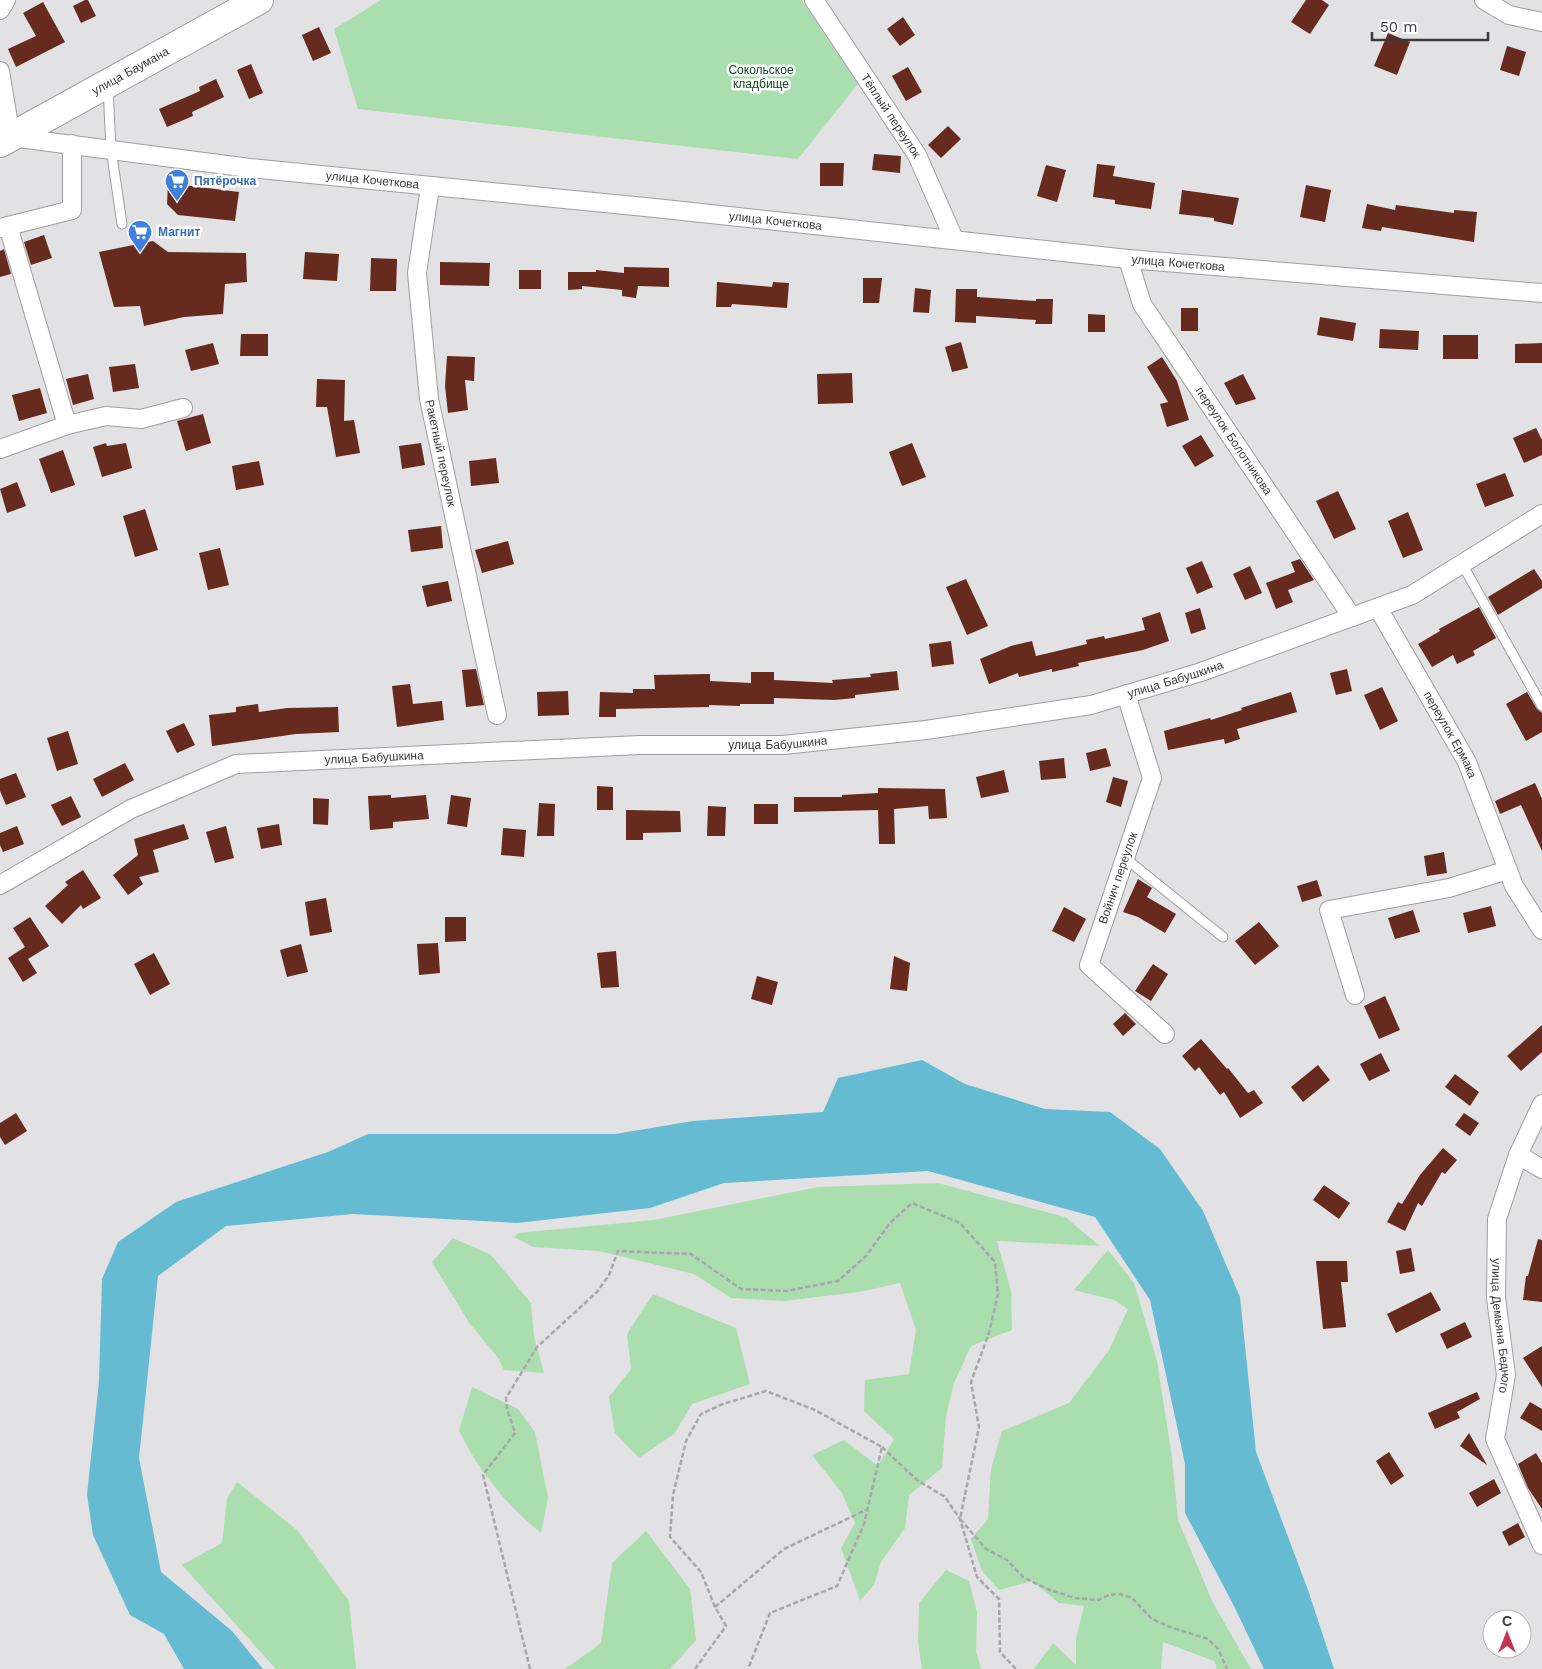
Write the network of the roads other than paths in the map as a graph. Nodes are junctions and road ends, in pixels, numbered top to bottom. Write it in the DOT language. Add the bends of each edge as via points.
graph roads {
  1 [pos="6,0"];
  2 [pos="259,0"];
  3 [pos="814,0"];
  4 [pos="1484,0"];
  5 [pos="0,10"];
  6 [pos="1542,22"];
  7 [pos="0,72"];
  8 [pos="107,84"];
  9 [pos="6,140"];
  10 [pos="72,144"];
  11 [pos="112,149"];
  12 [pos="430,187"];
  13 [pos="122,224"];
  14 [pos="4,227"];
  15 [pos="954,239"];
  16 [pos="1128,259"];
  17 [pos="1542,292"];
  18 [pos="183,408"];
  19 [pos="67,425"];
  20 [pos="0,448"];
  21 [pos="1542,514"];
  22 [pos="1462,564"];
  23 [pos="1378,608"];
  24 [pos="1352,617"];
  25 [pos="1126,694"];
  26 [pos="1542,706"];
  27 [pos="497,715"];
  28 [pos="1126,858"];
  29 [pos="1508,870"];
  30 [pos="0,885"];
  31 [pos="1542,930"];
  32 [pos="1223,937"];
  33 [pos="1355,995"];
  34 [pos="1165,1034"];
  35 [pos="1542,1104"];
  36 [pos="1518,1155"];
  37 [pos="1542,1169"];
  38 [pos="1542,1545"];
  1 -- 5 [label="street"];
  2 -- 8 [label="main road, улица Баумана"];
  3 -- 15 [label="street, Тёплый переулок" via="917,155"];
  4 -- 6 [label="street" via="1508,15"];
  7 -- 9 [label="street"];
  8 -- 9 [label="main road, улица Баумана"];
  8 -- 11 [label="lane"];
  9 -- 10 [label="street, улица Кочеткова"];
  10 -- 11 [label="street, улица Кочеткова"];
  10 -- 14 [label="street" via="72,210"];
  11 -- 12 [label="street, улица Кочеткова"];
  11 -- 13 [label="lane"];
  12 -- 15 [label="street, улица Кочеткова"];
  12 -- 27 [label="street, Ракетный переулок" via="417,273 428,399"];
  14 -- 19 [label="street"];
  15 -- 16 [label="street, улица Кочеткова"];
  16 -- 17 [label="street, улица Кочеткова"];
  16 -- 24 [label="street, переулок Болотникова" via="1142,304"];
  18 -- 19 [label="street" via="141,419 106,416"];
  19 -- 20 [label="street"];
  21 -- 22 [label="street, улица Бабушкина"];
  22 -- 23 [label="street, улица Бабушкина" via="1412,595"];
  22 -- 26 [label="lane"];
  23 -- 24 [label="street, улица Бабушкина"];
  23 -- 29 [label="street, переулок Ермака" via="1467,762"];
  24 -- 25 [label="street, улица Бабушкина" via="1202,672"];
  25 -- 28 [label="street, Войнич переулок" via="1152,778"];
  25 -- 30 [label="street, улица Бабушкина" via="1091,705 926,730 783,745 640,745 236,764 131,809"];
  28 -- 32 [label="lane"];
  28 -- 34 [label="street, Войнич переулок" via="1089,965"];
  29 -- 31 [label="street, переулок Ермака" via="1514,886"];
  29 -- 33 [label="street" via="1449,888 1329,910"];
  35 -- 36 [label="street, улица Демьяна Бедного"];
  36 -- 37 [label="street"];
  36 -- 38 [label="street, улица Демьяна Бедного" via="1497,1219 1496,1298 1506,1375 1495,1439"];
}
